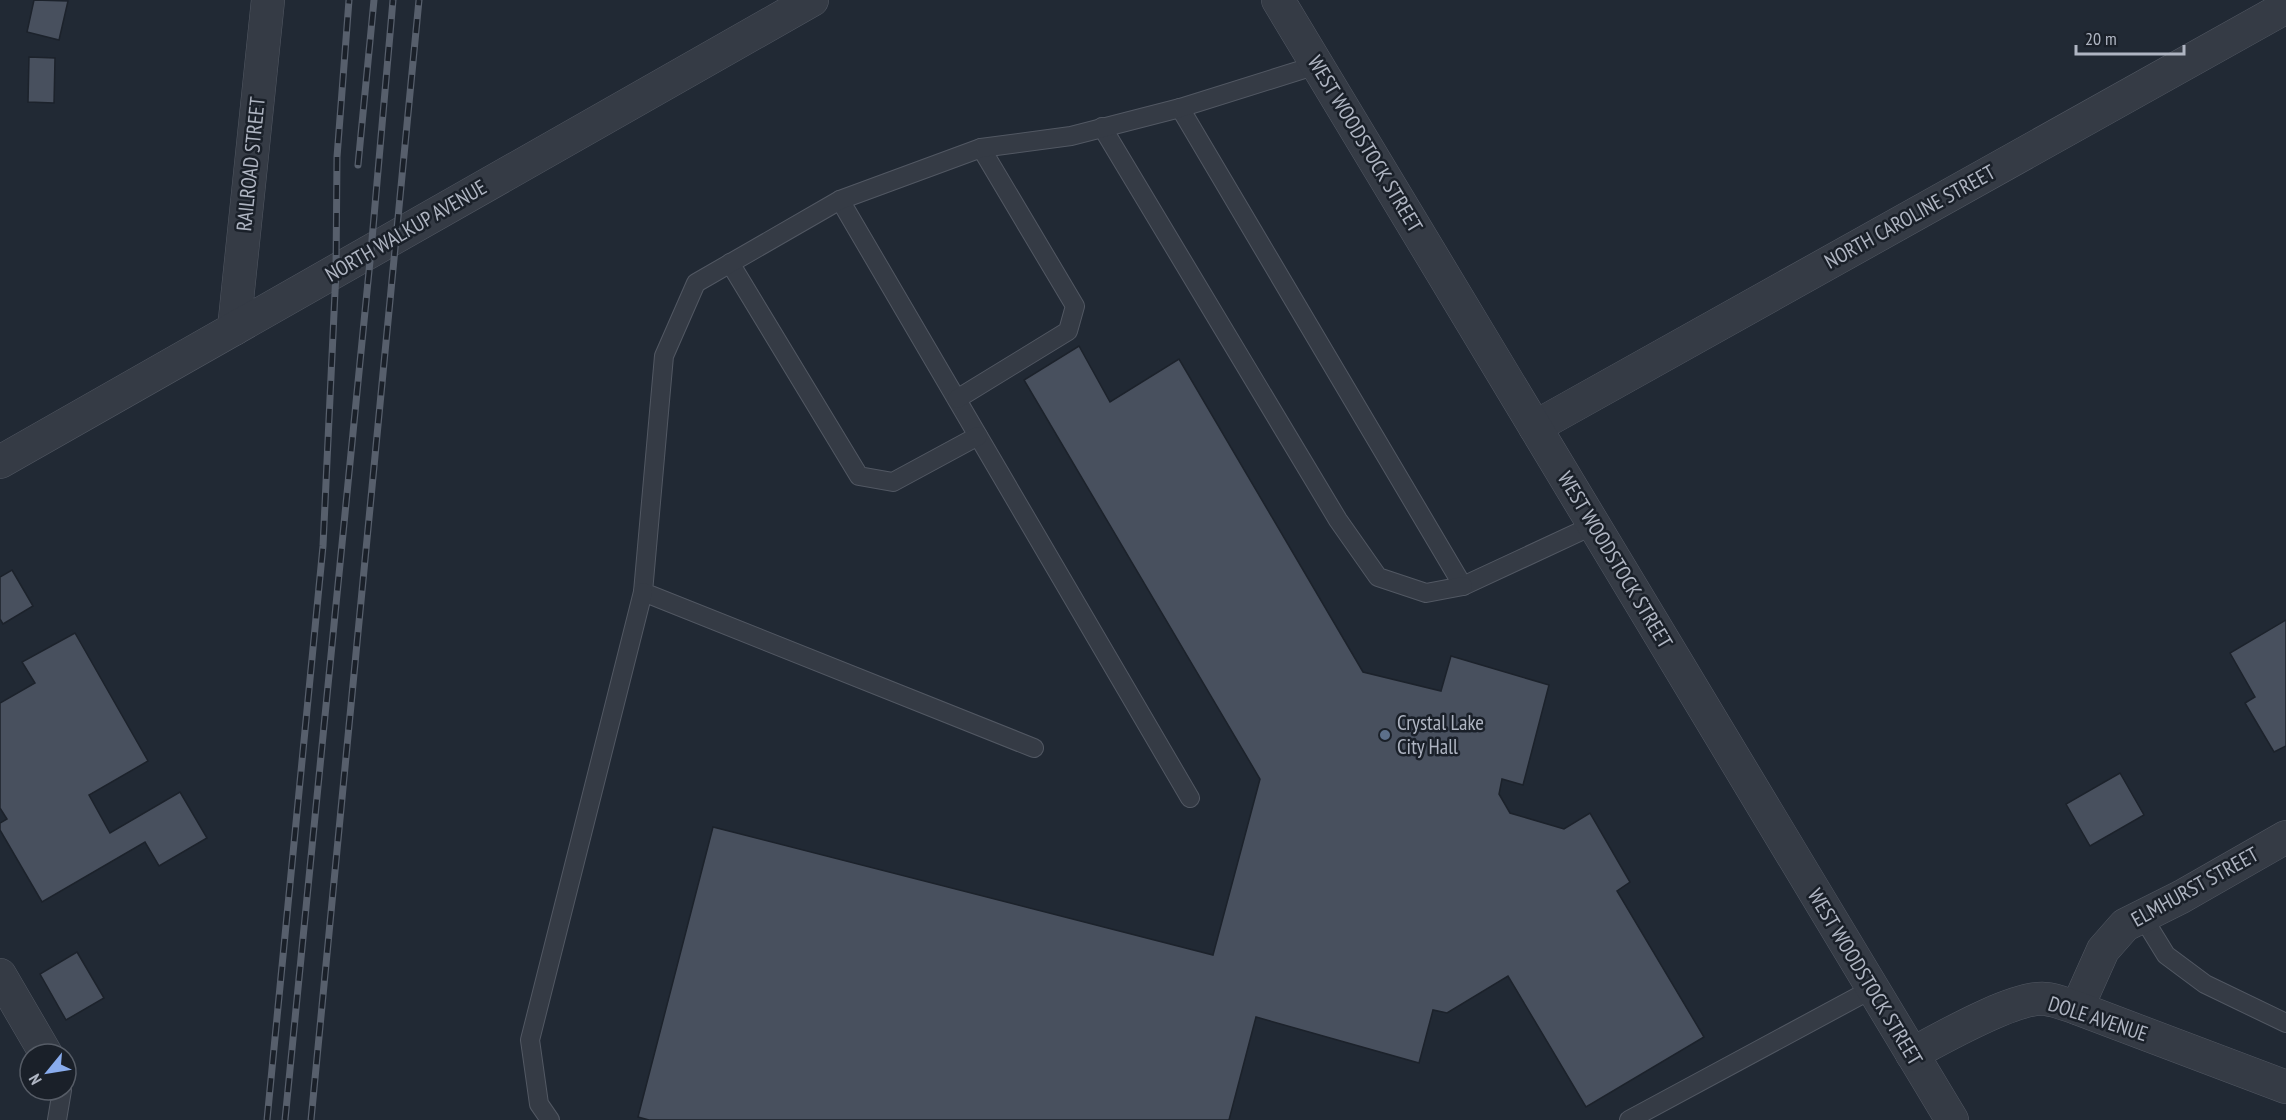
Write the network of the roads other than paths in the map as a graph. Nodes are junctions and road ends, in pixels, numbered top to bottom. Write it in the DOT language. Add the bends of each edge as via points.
graph roads {
  1 [pos="268,0"];
  2 [pos="812,0"];
  3 [pos="1280,1"];
  4 [pos="2286,8"];
  5 [pos="1317,65"];
  6 [pos="1180,108"];
  7 [pos="1102,128"];
  8 [pos="981,147"];
  9 [pos="840,200"];
  10 [pos="730,263"];
  11 [pos="234,329"];
  12 [pos="957,399"];
  13 [pos="1535,427"];
  14 [pos="978,436"];
  15 [pos="0,462"];
  16 [pos="1594,525"];
  17 [pos="1463,586"];
  18 [pos="643,592"];
  19 [pos="1034,748"];
  20 [pos="1190,798"];
  21 [pos="2286,837"];
  22 [pos="2142,916"];
  23 [pos="0,975"];
  24 [pos="1872,989"];
  25 [pos="2077,1008"];
  26 [pos="2286,1023"];
  27 [pos="39,1042"];
  28 [pos="1912,1054"];
  29 [pos="2286,1087"];
  30 [pos="60,1102"];
  31 [pos="1943,1117"];
  32 [pos="57,1120"];
  33 [pos="550,1120"];
  34 [pos="1629,1120"];
  1 -- 11 [label="street, RAILROAD STREET"];
  2 -- 11 [label="street, NORTH WALKUP AVENUE"];
  3 -- 5 [label="street, WEST WOODSTOCK STREET"];
  4 -- 13 [label="street, NORTH CAROLINE STREET"];
  5 -- 6 [label="lane"];
  5 -- 13 [label="street, WEST WOODSTOCK STREET"];
  6 -- 7 [label="lane"];
  6 -- 17 [label="lane"];
  7 -- 8 [label="lane" via="1071,136"];
  7 -- 17 [label="lane" via="1338,520 1378,577 1426,593"];
  8 -- 9 [label="lane"];
  8 -- 12 [label="lane" via="1075,306 1068,331"];
  9 -- 10 [label="lane"];
  9 -- 12 [label="lane"];
  10 -- 14 [label="lane" via="859,476 892,482"];
  10 -- 18 [label="lane" via="696,283 664,356"];
  11 -- 15 [label="street, NORTH WALKUP AVENUE"];
  12 -- 14 [label="lane"];
  13 -- 16 [label="street, WEST WOODSTOCK STREET"];
  14 -- 20 [label="lane"];
  16 -- 17 [label="lane"];
  16 -- 24 [label="street, WEST WOODSTOCK STREET"];
  18 -- 19 [label="lane"];
  18 -- 33 [label="lane" via="530,1040 539,1104"];
  21 -- 22 [label="street, ELMHURST STREET"];
  22 -- 25 [label="street, ELMHURST STREET" via="2126,925 2103,950"];
  22 -- 26 [label="lane" via="2166,956 2205,984"];
  23 -- 27 [label="street"];
  24 -- 28 [label="street, WEST WOODSTOCK STREET"];
  24 -- 34 [label="lane"];
  25 -- 28 [label="street, DOLE AVENUE" via="2044,998 2020,1003"];
  25 -- 29 [label="street, DOLE AVENUE"];
  28 -- 31 [label="street, WEST WOODSTOCK STREET"];
  30 -- 32 [label="lane"];
}
